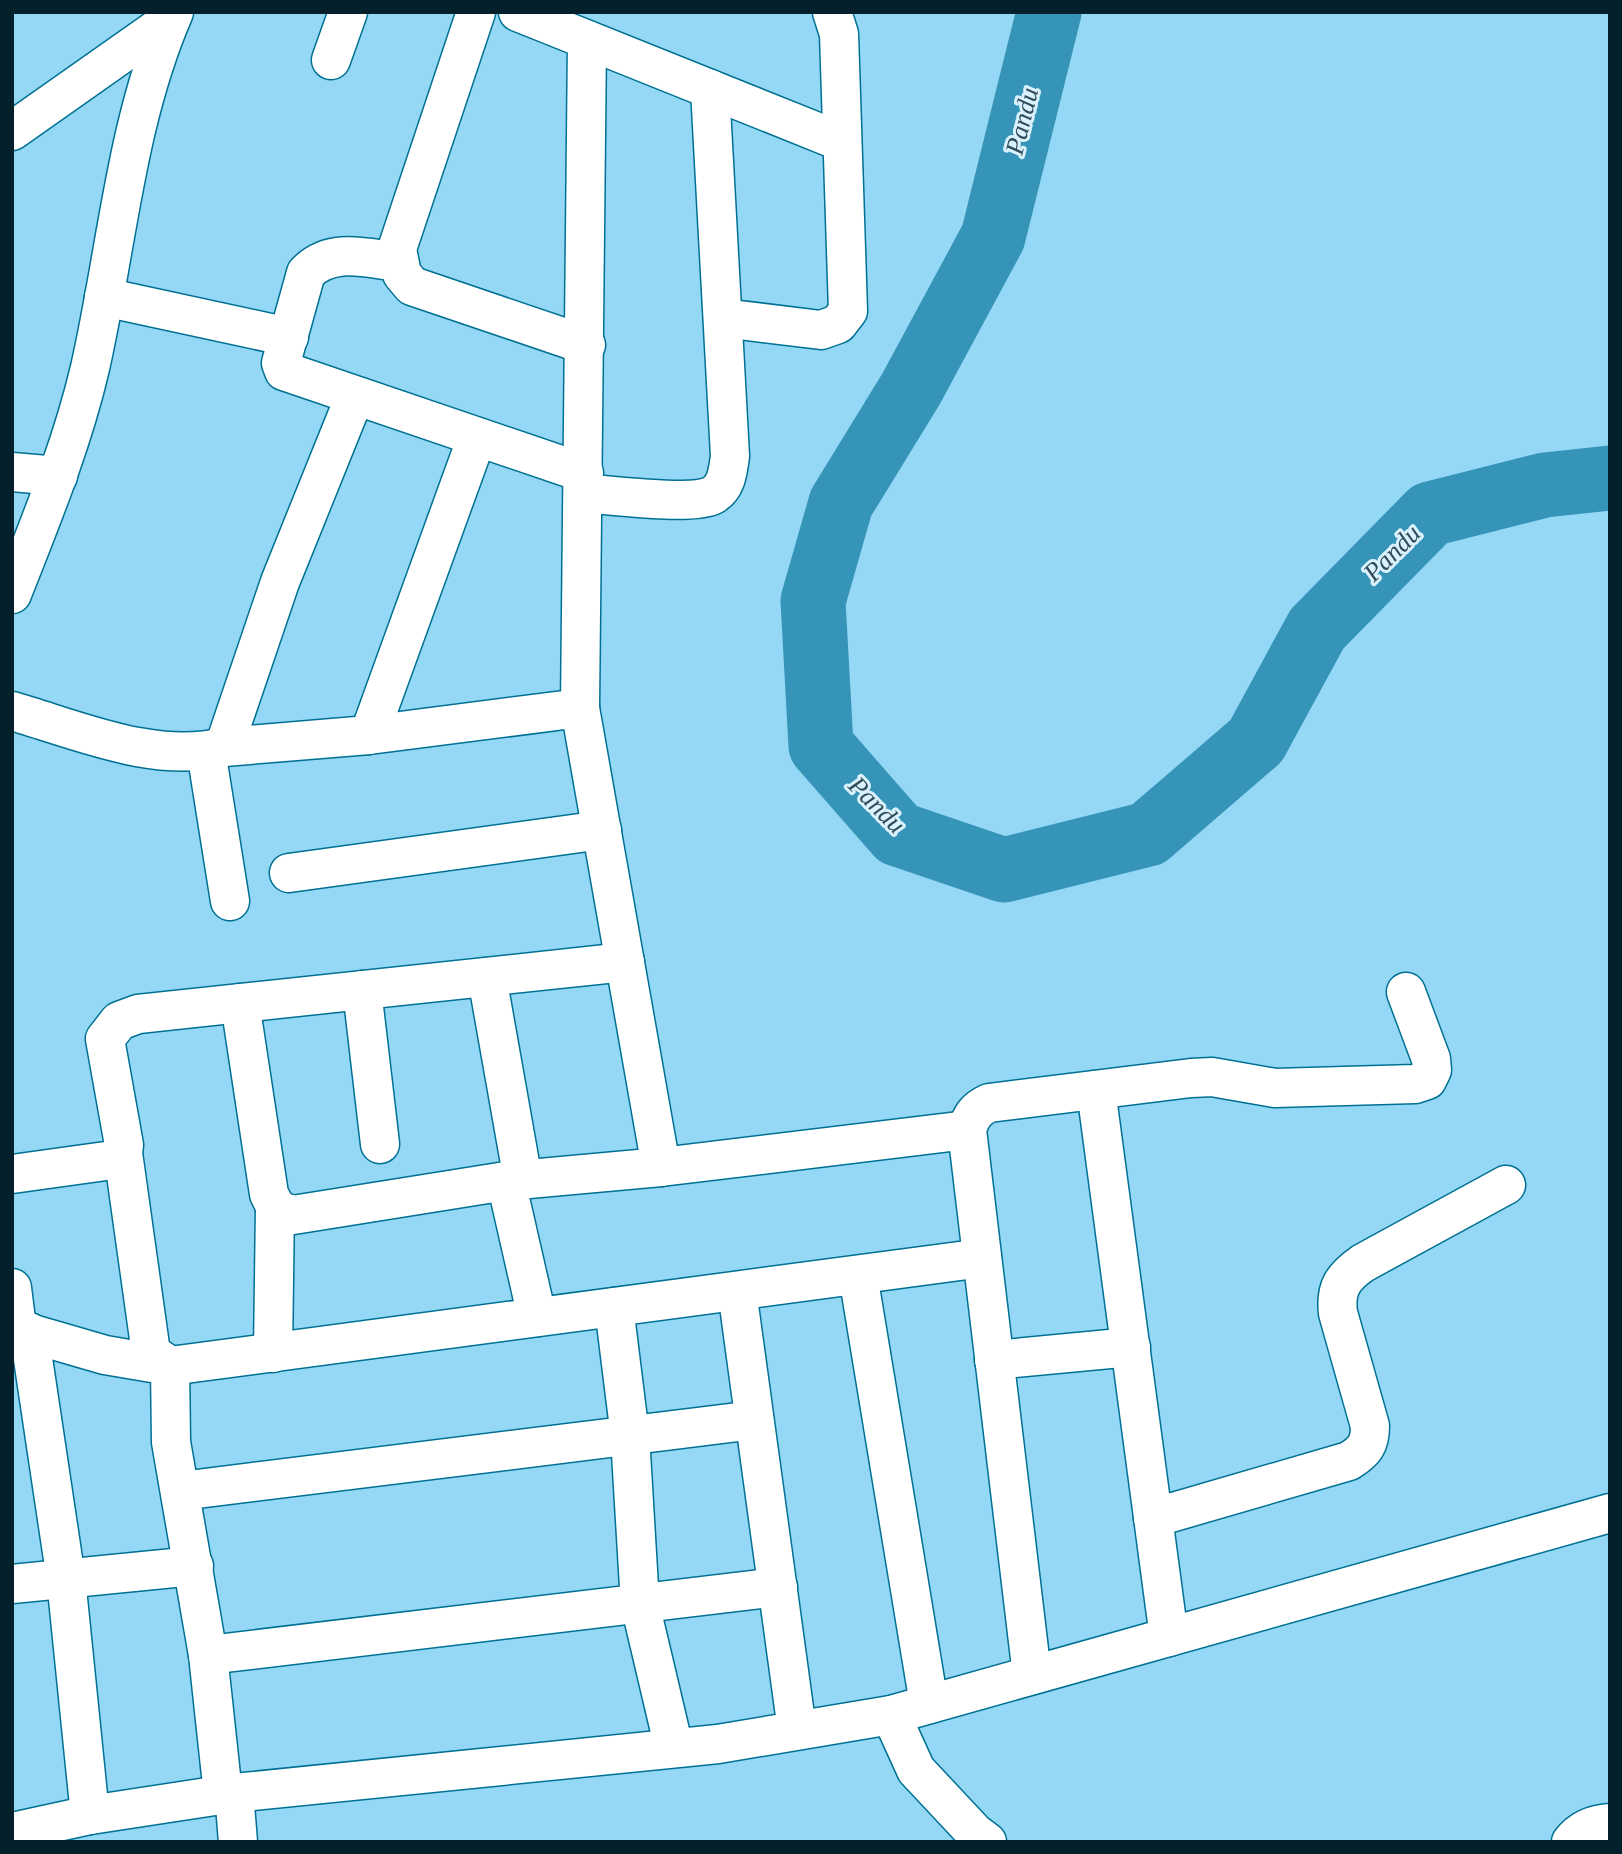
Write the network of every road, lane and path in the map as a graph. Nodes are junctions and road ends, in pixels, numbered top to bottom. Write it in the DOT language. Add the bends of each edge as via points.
graph roads {
  1 [pos="348,12"];
  2 [pos="475,12"];
  3 [pos="518,12"];
  4 [pos="832,12"];
  5 [pos="173,16"];
  6 [pos="587,40"];
  7 [pos="331,60"];
  8 [pos="710,89"];
  9 [pos="12,131"];
  10 [pos="842,142"];
  11 [pos="397,262"];
  12 [pos="104,297"];
  13 [pos="723,318"];
  14 [pos="289,337"];
  15 [pos="586,345"];
  16 [pos="355,396"];
  17 [pos="477,437"];
  18 [pos="12,472"];
  19 [pos="58,476"];
  20 [pos="584,483"];
  21 [pos="12,594"];
  22 [pos="580,708"];
  23 [pos="12,711"];
  24 [pos="369,736"];
  25 [pos="215,749"];
  26 [pos="602,830"];
  27 [pos="289,873"];
  28 [pos="230,901"];
  29 [pos="625,962"];
  30 [pos="487,977"];
  31 [pos="362,990"];
  32 [pos="1406,992"];
  33 [pos="240,1003"];
  34 [pos="1096,1090"];
  35 [pos="967,1130"];
  36 [pos="380,1144"];
  37 [pos="123,1153"];
  38 [pos="661,1167"];
  39 [pos="12,1174"];
  40 [pos="515,1181"];
  41 [pos="1506,1185"];
  42 [pos="275,1205"];
  43 [pos="982,1258"];
  44 [pos="858,1275"];
  45 [pos="12,1288"];
  46 [pos="737,1291"];
  47 [pos="614,1307"];
  48 [pos="537,1317"];
  49 [pos="19,1329"];
  50 [pos="1131,1347"];
  51 [pos="273,1353"];
  52 [pos="994,1360"];
  53 [pos="170,1366"];
  54 [pos="754,1420"];
  55 [pos="630,1436"];
  56 [pos="181,1491"];
  57 [pos="1610,1513"];
  58 [pos="1153,1518"];
  59 [pos="194,1566"];
  60 [pos="66,1578"];
  61 [pos="12,1584"];
  62 [pos="778,1587"];
  63 [pos="640,1604"];
  64 [pos="1170,1637"];
  65 [pos="208,1655"];
  66 [pos="1032,1675"];
  67 [pos="929,1704"];
  68 [pos="891,1715"];
  69 [pos="797,1730"];
  70 [pos="674,1748"];
  71 [pos="228,1793"];
  72 [pos="90,1815"];
  73 [pos="1610,1823"];
  74 [pos="12,1832"];
  75 [pos="976,1839"];
  76 [pos="238,1842"];
  77 [pos="1571,1842"];
  1 -- 7 [label="street"];
  2 -- 11 [label="street" via="397,249"];
  3 -- 6 [label="street"];
  4 -- 10 [label="street" via="839,34"];
  5 -- 9 [label="street"];
  5 -- 12 [label="street" via="137,115"];
  6 -- 8 [label="street"];
  6 -- 15 [label="street"];
  8 -- 10 [label="street"];
  8 -- 13 [label="street"];
  10 -- 13 [label="street" via="848,311 838,324 821,330"];
  11 -- 14 [label="street" via="341,255 313,267 306,274"];
  11 -- 15 [label="street" via="412,286"];
  12 -- 14 [label="street"];
  12 -- 19 [label="street" via="89,371"];
  13 -- 20 [label="street" via="730,456 727,478 714,494 691,500"];
  14 -- 16 [label="street" via="281,363 284,371"];
  15 -- 20 [label="street"];
  16 -- 17 [label="street"];
  16 -- 25 [label="street"];
  17 -- 20 [label="street"];
  17 -- 24 [label="street"];
  18 -- 19 [label="street"];
  19 -- 21 [label="street"];
  20 -- 22 [label="street"];
  22 -- 24 [label="street"];
  22 -- 26 [label="street"];
  23 -- 25 [label="street" via="146,749"];
  24 -- 25 [label="street"];
  25 -- 28 [label="street"];
  26 -- 27 [label="street"];
  26 -- 29 [label="street"];
  29 -- 30 [label="street"];
  29 -- 38 [label="street"];
  30 -- 31 [label="street"];
  30 -- 40 [label="street"];
  31 -- 33 [label="street"];
  31 -- 36 [label="street"];
  32 -- 34 [label="street" via="1431,1059 1432,1070 1426,1080 1415,1084 1275,1087 1212,1077"];
  33 -- 37 [label="street" via="138,1014 119,1021 105,1039"];
  33 -- 42 [label="street" via="269,1194"];
  34 -- 35 [label="street" via="989,1103 978,1108"];
  34 -- 50 [label="street"];
  35 -- 38 [label="street"];
  35 -- 43 [label="street"];
  37 -- 39 [label="street" via="113,1160"];
  37 -- 53 [label="street" via="151,1353"];
  38 -- 40 [label="street"];
  40 -- 42 [label="street" via="293,1215"];
  40 -- 48 [label="street"];
  41 -- 58 [label="street" via="1344,1276 1336,1295 1370,1426 1370,1442 1363,1452 1349,1461"];
  42 -- 51 [label="street"];
  43 -- 44 [label="street"];
  43 -- 52 [label="street"];
  44 -- 46 [label="street"];
  44 -- 67 [label="street"];
  45 -- 49 [label="street"];
  46 -- 47 [label="street"];
  46 -- 54 [label="street"];
  47 -- 48 [label="street"];
  47 -- 55 [label="street"];
  48 -- 51 [label="street"];
  49 -- 53 [label="street" via="105,1355"];
  49 -- 60 [label="street"];
  50 -- 52 [label="street"];
  50 -- 58 [label="street"];
  51 -- 53 [label="street"];
  52 -- 66 [label="street"];
  53 -- 56 [label="street" via="172,1442"];
  54 -- 55 [label="street"];
  54 -- 62 [label="street"];
  55 -- 56 [label="street"];
  55 -- 63 [label="street"];
  56 -- 59 [label="street"];
  57 -- 64 [label="street"];
  58 -- 64 [label="street"];
  59 -- 60 [label="street"];
  59 -- 65 [label="street"];
  60 -- 61 [label="street"];
  60 -- 72 [label="street"];
  62 -- 63 [label="street"];
  62 -- 69 [label="street"];
  63 -- 65 [label="street"];
  63 -- 70 [label="street"];
  64 -- 66 [label="street"];
  65 -- 71 [label="street"];
  66 -- 67 [label="street"];
  67 -- 68 [label="street"];
  68 -- 69 [label="street"];
  68 -- 75 [label="street" via="916,1770"];
  69 -- 70 [label="street"];
  70 -- 71 [label="street"];
  71 -- 72 [label="street"];
  71 -- 76 [label="street"];
  72 -- 74 [label="street"];
  73 -- 77 [label="street" via="1595,1824"];
}
